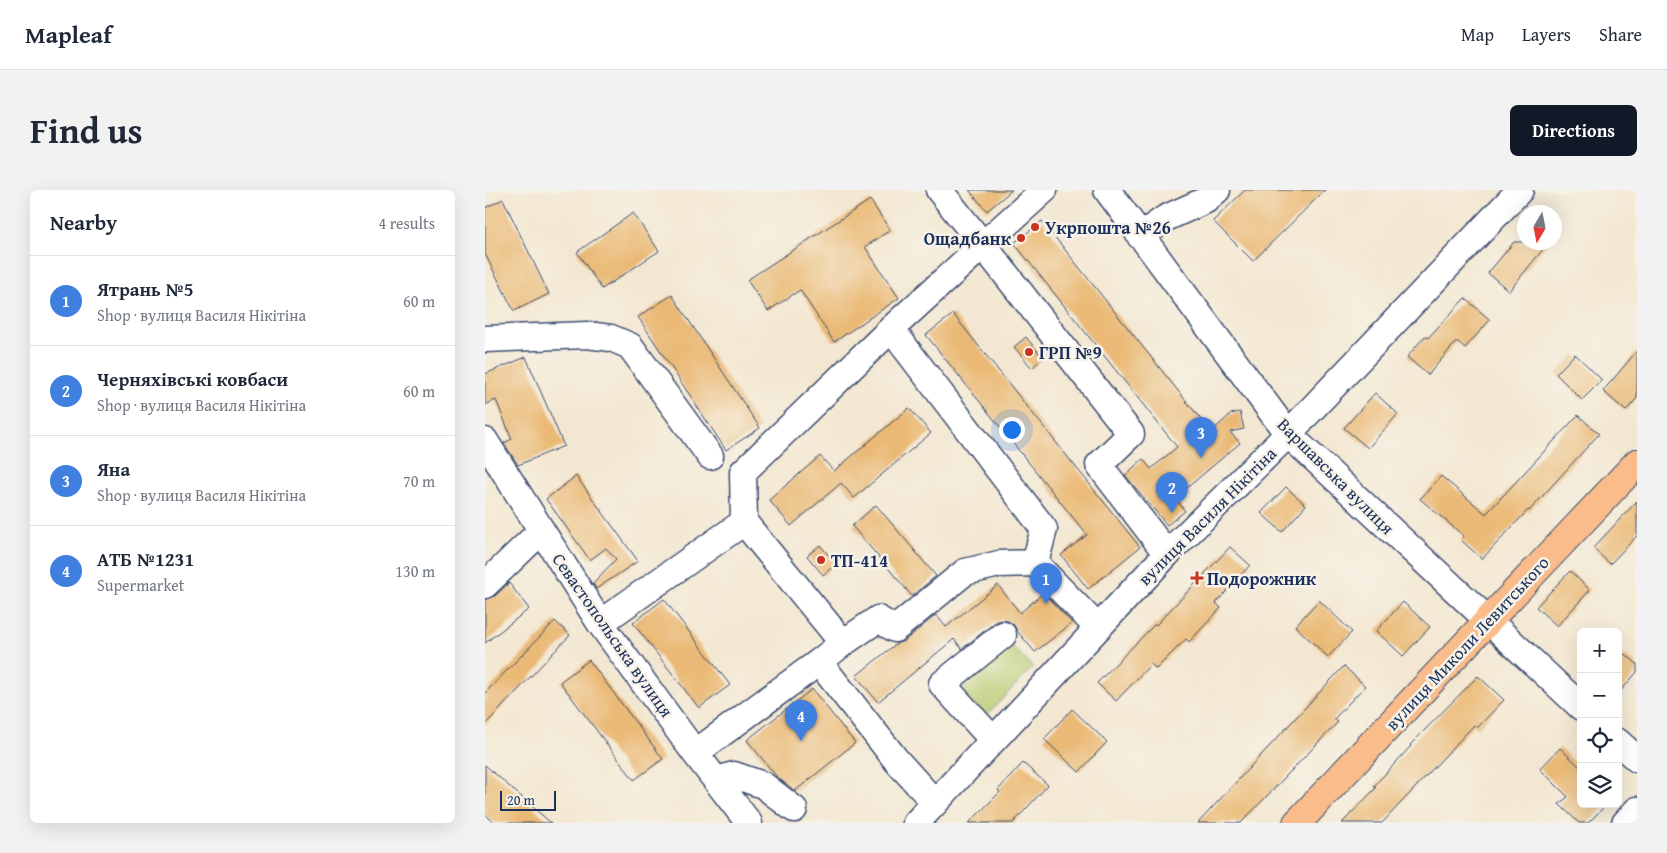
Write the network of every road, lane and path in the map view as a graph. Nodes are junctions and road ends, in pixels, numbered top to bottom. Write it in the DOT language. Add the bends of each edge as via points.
graph roads {
  1 [pos="939,190"];
  2 [pos="1043,190"];
  3 [pos="1107,190"];
  4 [pos="1217,190"];
  5 [pos="1521,190"];
  6 [pos="1140,236"];
  7 [pos="983,245"];
  8 [pos="891,329"];
  9 [pos="485,339"];
  10 [pos="1288,434"];
  11 [pos="485,441"];
  12 [pos="709,456"];
  13 [pos="1637,463"];
  14 [pos="744,522"];
  15 [pos="541,531"];
  16 [pos="1167,554"];
  17 [pos="1035,563"];
  18 [pos="485,585"];
  19 [pos="1487,621"];
  20 [pos="600,623"];
  21 [pos="1097,628"];
  22 [pos="1003,635"];
  23 [pos="843,643"];
  24 [pos="819,662"];
  25 [pos="1577,703"];
  26 [pos="993,740"];
  27 [pos="1622,746"];
  28 [pos="695,753"];
  29 [pos="1637,759"];
  30 [pos="717,780"];
  31 [pos="935,803"];
  32 [pos="793,809"];
  33 [pos="1637,810"];
  34 [pos="749,823"];
  35 [pos="916,823"];
  36 [pos="1297,823"];
  37 [pos="1625,823"];
  1 -- 7 [label="street"];
  2 -- 7 [label="street"];
  3 -- 6 [label="street, Варшавська вулиця"];
  4 -- 6 [label="street" via="1206,200 1166,218"];
  5 -- 10 [label="street, вулиця Василя Нікітіна"];
  6 -- 10 [label="street, Варшавська вулиця"];
  7 -- 8 [label="street"];
  7 -- 16 [label="street" via="1131,434 1099,465"];
  8 -- 14 [label="street" via="743,472"];
  8 -- 17 [label="street" via="1044,529"];
  9 -- 12 [label="street" via="587,335 611,338 630,346"];
  10 -- 16 [label="street, вулиця Василя Нікітіна"];
  10 -- 19 [label="street, Варшавська вулиця"];
  11 -- 15 [label="street, Севастопольська вулиця"];
  13 -- 19 [label="main road, вулиця Миколи Левитського"];
  14 -- 20 [label="street"];
  14 -- 23 [label="street"];
  15 -- 18 [label="street"];
  15 -- 20 [label="street, Севастопольська вулиця"];
  16 -- 21 [label="street, вулиця Василя Нікітіна"];
  17 -- 21 [label="street"];
  17 -- 23 [label="street" via="999,564 965,572 895,629 878,619"];
  19 -- 25 [label="street, Варшавська вулиця"];
  19 -- 36 [label="main road, вулиця Миколи Левитського"];
  20 -- 28 [label="street, Севастопольська вулиця"];
  21 -- 26 [label="street, вулиця Василя Нікітіна"];
  22 -- 26 [label="street" via="941,684"];
  23 -- 24 [label="street"];
  24 -- 28 [label="street"];
  24 -- 31 [label="street" via="891,765"];
  26 -- 31 [label="street, вулиця Василя Нікітіна"];
  27 -- 29 [label="street"];
  28 -- 30 [label="street, Севастопольська вулиця"];
  30 -- 32 [label="street" via="734,775 763,785"];
  30 -- 34 [label="street, Севастопольська вулиця"];
  31 -- 35 [label="street, вулиця Василя Нікітіна"];
  33 -- 37 [label="street"];
}
